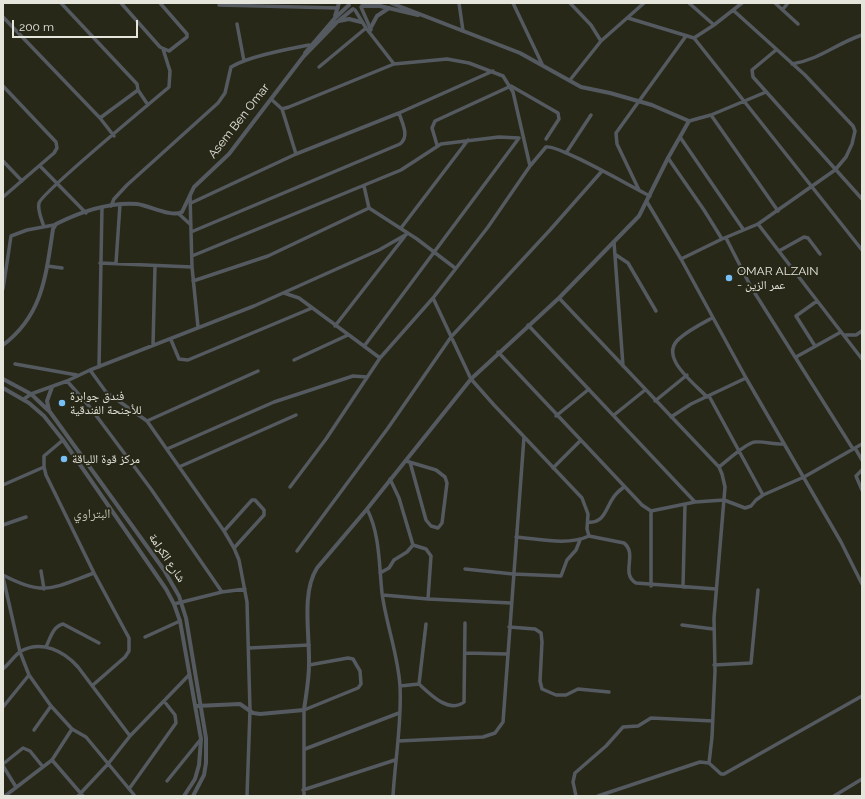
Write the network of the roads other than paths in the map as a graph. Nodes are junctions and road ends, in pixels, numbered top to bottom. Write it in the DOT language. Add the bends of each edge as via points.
graph roads {
  1 [pos="61,3"];
  2 [pos="121,3"];
  3 [pos="160,3"];
  4 [pos="459,3"];
  5 [pos="513,3"];
  6 [pos="570,3"];
  7 [pos="644,3"];
  8 [pos="689,3"];
  9 [pos="742,3"];
  10 [pos="775,3"];
  11 [pos="788,3"];
  12 [pos="240,4"];
  13 [pos="349,4"];
  14 [pos="219,5"];
  15 [pos="338,5"];
  16 [pos="362,5"];
  17 [pos="390,5"];
  18 [pos="783,9"];
  19 [pos="354,10"];
  20 [pos="733,10"];
  21 [pos="3,17"];
  22 [pos="628,18"];
  23 [pos="336,20"];
  24 [pos="361,22"];
  25 [pos="238,24"];
  26 [pos="798,24"];
  27 [pos="714,25"];
  28 [pos="368,28"];
  29 [pos="464,31"];
  30 [pos="862,35"];
  31 [pos="686,36"];
  32 [pos="694,38"];
  33 [pos="601,41"];
  34 [pos="311,46"];
  35 [pos="162,48"];
  36 [pos="776,50"];
  37 [pos="244,61"];
  38 [pos="394,64"];
  39 [pos="542,64"];
  40 [pos="792,64"];
  41 [pos="319,67"];
  42 [pos="493,71"];
  43 [pos="570,80"];
  44 [pos="3,86"];
  45 [pos="511,86"];
  46 [pos="138,90"];
  47 [pos="766,92"];
  48 [pos="270,99"];
  49 [pos="639,101"];
  50 [pos="745,101"];
  51 [pos="148,105"];
  52 [pos="282,109"];
  53 [pos="399,112"];
  54 [pos="591,115"];
  55 [pos="711,115"];
  56 [pos="100,118"];
  57 [pos="689,121"];
  58 [pos="523,133"];
  59 [pos="114,136"];
  60 [pos="680,137"];
  61 [pos="519,138"];
  62 [pos="546,139"];
  63 [pos="468,140"];
  64 [pos="437,145"];
  65 [pos="566,153"];
  66 [pos="296,154"];
  67 [pos="668,158"];
  68 [pos="3,161"];
  69 [pos="40,166"];
  70 [pos="530,166"];
  71 [pos="835,170"];
  72 [pos="602,171"];
  73 [pos="22,181"];
  74 [pos="58,183"];
  75 [pos="364,186"];
  76 [pos="813,186"];
  77 [pos="639,190"];
  78 [pos="190,193"];
  79 [pos="650,196"];
  80 [pos="3,197"];
  81 [pos="862,199"];
  82 [pos="647,202"];
  83 [pos="191,203"];
  84 [pos="120,204"];
  85 [pos="111,206"];
  86 [pos="102,207"];
  87 [pos="369,208"];
  88 [pos="778,211"];
  89 [pos="86,213"];
  90 [pos="179,214"];
  91 [pos="191,224"];
  92 [pos="758,224"];
  93 [pos="54,226"];
  94 [pos="44,227"];
  95 [pos="401,228"];
  96 [pos="743,230"];
  97 [pos="192,232"];
  98 [pos="407,234"];
  99 [pos="724,238"];
  100 [pos="614,242"];
  101 [pos="862,250"];
  102 [pos="433,251"];
  103 [pos="779,251"];
  104 [pos="820,254"];
  105 [pos="616,255"];
  106 [pos="192,256"];
  107 [pos="681,259"];
  108 [pos="100,263"];
  109 [pos="116,263"];
  110 [pos="47,266"];
  111 [pos="155,266"];
  112 [pos="192,267"];
  113 [pos="62,268"];
  114 [pos="456,268"];
  115 [pos="193,281"];
  116 [pos="3,289"];
  117 [pos="284,293"];
  118 [pos="433,298"];
  119 [pos="559,298"];
  120 [pos="818,301"];
  121 [pos="312,308"];
  122 [pos="656,311"];
  123 [pos="712,318"];
  124 [pos="528,325"];
  125 [pos="335,326"];
  126 [pos="198,327"];
  127 [pos="862,331"];
  128 [pos="842,333"];
  129 [pos="348,335"];
  130 [pos="451,337"];
  131 [pos="171,340"];
  132 [pos="3,345"];
  133 [pos="364,345"];
  134 [pos="153,346"];
  135 [pos="815,346"];
  136 [pos="498,352"];
  137 [pos="796,357"];
  138 [pos="380,358"];
  139 [pos="862,359"];
  140 [pos="294,360"];
  141 [pos="15,364"];
  142 [pos="623,366"];
  143 [pos="99,367"];
  144 [pos="90,370"];
  145 [pos="258,371"];
  146 [pos="78,375"];
  147 [pos="687,375"];
  148 [pos="367,377"];
  149 [pos="746,378"];
  150 [pos="3,379"];
  151 [pos="471,379"];
  152 [pos="67,381"];
  153 [pos="52,387"];
  154 [pos="3,388"];
  155 [pos="589,389"];
  156 [pos="645,390"];
  157 [pos="31,394"];
  158 [pos="708,396"];
  159 [pos="24,399"];
  160 [pos="656,401"];
  161 [pos="50,412"];
  162 [pos="296,415"];
  163 [pos="614,415"];
  164 [pos="556,416"];
  165 [pos="671,417"];
  166 [pos="147,421"];
  167 [pos="524,437"];
  168 [pos="63,440"];
  169 [pos="581,440"];
  170 [pos="784,444"];
  171 [pos="862,444"];
  172 [pos="167,449"];
  173 [pos="854,449"];
  174 [pos="740,452"];
  175 [pos="862,460"];
  176 [pos="408,462"];
  177 [pos="44,467"];
  178 [pos="179,467"];
  179 [pos="719,467"];
  180 [pos="553,468"];
  181 [pos="862,470"];
  182 [pos="804,477"];
  183 [pos="390,479"];
  184 [pos="3,485"];
  185 [pos="290,487"];
  186 [pos="624,487"];
  187 [pos="862,490"];
  188 [pos="763,495"];
  189 [pos="724,500"];
  190 [pos="695,502"];
  191 [pos="685,504"];
  192 [pos="367,509"];
  193 [pos="651,512"];
  194 [pos="26,517"];
  195 [pos="588,522"];
  196 [pos="3,525"];
  197 [pos="224,531"];
  198 [pos="589,536"];
  199 [pos="516,537"];
  200 [pos="580,540"];
  201 [pos="413,545"];
  202 [pos="234,548"];
  203 [pos="297,551"];
  204 [pos="465,569"];
  205 [pos="42,570"];
  206 [pos="94,573"];
  207 [pos="380,573"];
  208 [pos="513,574"];
  209 [pos="3,576"];
  210 [pos="862,584"];
  211 [pos="651,586"];
  212 [pos="683,587"];
  213 [pos="44,589"];
  214 [pos="245,589"];
  215 [pos="716,589"];
  216 [pos="758,590"];
  217 [pos="222,592"];
  218 [pos="383,595"];
  219 [pos="428,599"];
  220 [pos="181,601"];
  221 [pos="174,604"];
  222 [pos="511,604"];
  223 [pos="180,622"];
  224 [pos="465,623"];
  225 [pos="426,624"];
  226 [pos="682,626"];
  227 [pos="509,627"];
  228 [pos="713,629"];
  229 [pos="145,637"];
  230 [pos="99,643"];
  231 [pos="309,645"];
  232 [pos="46,647"];
  233 [pos="249,648"];
  234 [pos="20,652"];
  235 [pos="466,653"];
  236 [pos="508,654"];
  237 [pos="309,665"];
  238 [pos="714,665"];
  239 [pos="3,668"];
  240 [pos="29,675"];
  241 [pos="189,676"];
  242 [pos="420,684"];
  243 [pos="93,685"];
  244 [pos="400,686"];
  245 [pos="609,692"];
  246 [pos="862,696"];
  247 [pos="164,701"];
  248 [pos="201,705"];
  249 [pos="3,706"];
  250 [pos="51,706"];
  251 [pos="196,706"];
  252 [pos="250,710"];
  253 [pos="304,710"];
  254 [pos="399,713"];
  255 [pos="713,721"];
  256 [pos="72,729"];
  257 [pos="34,730"];
  258 [pos="130,736"];
  259 [pos="201,739"];
  260 [pos="398,741"];
  261 [pos="305,749"];
  262 [pos="52,760"];
  263 [pos="395,760"];
  264 [pos="709,763"];
  265 [pos="108,764"];
  266 [pos="3,765"];
  267 [pos="43,767"];
  268 [pos="862,779"];
  269 [pos="167,781"];
  270 [pos="16,787"];
  271 [pos="129,788"];
  272 [pos="303,790"];
  273 [pos="81,795"];
  274 [pos="5,796"];
  275 [pos="135,796"];
  276 [pos="184,796"];
  277 [pos="192,796"];
  278 [pos="247,796"];
  279 [pos="304,796"];
  280 [pos="393,796"];
  281 [pos="576,796"];
  282 [pos="598,796"];
  283 [pos="834,796"];
  1 -- 46 [label="street" via="135,81"];
  2 -- 35 [label="street"];
  3 -- 35 [label="street" via="188,36 173,50"];
  4 -- 29 [label="street"];
  5 -- 39 [label="street"];
  6 -- 33 [label="street" via="592,25"];
  7 -- 22 [label="street"];
  8 -- 27 [label="street"];
  9 -- 20 [label="street"];
  10 -- 18 [label="street"];
  11 -- 18 [label="street"];
  12 -- 14 [label="street"];
  12 -- 15 [label="street"];
  13 -- 19 [label="street"];
  13 -- 23 [label="street"];
  15 -- 23 [label="street"];
  16 -- 17 [label="street"];
  16 -- 19 [label="street"];
  16 -- 28 [label="street"];
  17 -- 28 [label="street"];
  17 -- 29 [label="street"];
  18 -- 26 [label="street"];
  19 -- 23 [label="street"];
  19 -- 24 [label="street"];
  20 -- 27 [label="street"];
  20 -- 36 [label="street"];
  21 -- 56 [label="street"];
  22 -- 31 [label="street"];
  22 -- 33 [label="street"];
  23 -- 24 [label="street" via="349,19"];
  23 -- 34 [label="street, Asem Ben Omar"];
  24 -- 28 [label="street"];
  25 -- 37 [label="street"];
  27 -- 32 [label="street"];
  28 -- 38 [label="street"];
  28 -- 41 [label="street"];
  29 -- 39 [label="street" via="498,43"];
  30 -- 40 [label="street" via="845,41 813,59"];
  31 -- 32 [label="street"];
  31 -- 49 [label="street"];
  32 -- 50 [label="street"];
  33 -- 43 [label="street"];
  34 -- 37 [label="street"];
  34 -- 48 [label="street, Asem Ben Omar"];
  35 -- 51 [label="street" via="170,71 171,84"];
  36 -- 40 [label="street"];
  36 -- 47 [label="street" via="751,72"];
  37 -- 85 [label="street" via="231,67 225,93 218,103 127,184"];
  38 -- 42 [label="street" via="442,58 470,63"];
  38 -- 52 [label="street"];
  39 -- 43 [label="street"];
  40 -- 71 [label="street" via="854,128 852,144 846,157"];
  42 -- 45 [label="street" via="503,76"];
  42 -- 53 [label="street"];
  43 -- 49 [label="street" via="581,87"];
  44 -- 69 [label="street" via="56,142 57,148 54,153"];
  45 -- 58 [label="street"];
  45 -- 62 [label="street" via="558,113 559,119"];
  45 -- 64 [label="street" via="435,121 432,128"];
  46 -- 51 [label="street"];
  46 -- 56 [label="street"];
  47 -- 50 [label="street"];
  47 -- 71 [label="street"];
  48 -- 52 [label="street"];
  48 -- 78 [label="street, Asem Ben Omar" via="229,154"];
  49 -- 57 [label="street"];
  49 -- 77 [label="street" via="615,137"];
  50 -- 55 [label="street"];
  50 -- 76 [label="street"];
  51 -- 59 [label="street"];
  52 -- 66 [label="street"];
  53 -- 66 [label="street"];
  53 -- 97 [label="street" via="405,134 400,144"];
  54 -- 65 [label="street"];
  55 -- 57 [label="street"];
  55 -- 88 [label="street"];
  56 -- 59 [label="street"];
  57 -- 60 [label="street"];
  58 -- 61 [label="street"];
  58 -- 70 [label="street"];
  59 -- 74 [label="street"];
  60 -- 67 [label="street"];
  60 -- 96 [label="street"];
  61 -- 63 [label="street"];
  61 -- 102 [label="street"];
  63 -- 64 [label="street"];
  63 -- 95 [label="street"];
  64 -- 75 [label="street" via="407,167"];
  65 -- 70 [label="street" via="551,146 546,147"];
  65 -- 72 [label="street"];
  66 -- 83 [label="street"];
  67 -- 79 [label="street"];
  67 -- 99 [label="street"];
  68 -- 73 [label="street"];
  69 -- 73 [label="street"];
  69 -- 74 [label="street"];
  70 -- 114 [label="street"];
  71 -- 76 [label="street"];
  71 -- 81 [label="street"];
  72 -- 77 [label="street"];
  72 -- 130 [label="street"];
  73 -- 80 [label="street"];
  74 -- 89 [label="street"];
  74 -- 94 [label="street" via="39,204"];
  75 -- 87 [label="street"];
  75 -- 106 [label="street"];
  76 -- 88 [label="street"];
  76 -- 101 [label="street"];
  77 -- 79 [label="street"];
  78 -- 83 [label="street"];
  78 -- 90 [label="street, Asem Ben Omar"];
  79 -- 82 [label="street"];
  82 -- 100 [label="street" via="639,216"];
  82 -- 107 [label="street"];
  83 -- 91 [label="street"];
  84 -- 85 [label="street"];
  84 -- 90 [label="street" via="142,205"];
  84 -- 109 [label="street"];
  85 -- 86 [label="street"];
  86 -- 89 [label="street"];
  86 -- 108 [label="street"];
  87 -- 95 [label="street"];
  87 -- 115 [label="street" via="268,256"];
  88 -- 92 [label="street"];
  89 -- 93 [label="street"];
  90 -- 91 [label="street"];
  91 -- 97 [label="street"];
  92 -- 96 [label="street"];
  92 -- 103 [label="street"];
  93 -- 94 [label="street"];
  93 -- 110 [label="street"];
  94 -- 116 [label="street" via="11,236"];
  95 -- 98 [label="street"];
  96 -- 99 [label="street"];
  97 -- 106 [label="street"];
  98 -- 102 [label="street"];
  98 -- 117 [label="street" via="379,250"];
  98 -- 125 [label="street"];
  99 -- 107 [label="street"];
  99 -- 137 [label="street"];
  100 -- 105 [label="street"];
  100 -- 119 [label="street"];
  102 -- 114 [label="street"];
  102 -- 133 [label="street"];
  103 -- 104 [label="street" via="804,237 808,238"];
  103 -- 120 [label="street"];
  105 -- 122 [label="street" via="628,263"];
  105 -- 142 [label="street"];
  106 -- 112 [label="street"];
  107 -- 123 [label="street"];
  108 -- 109 [label="street"];
  108 -- 143 [label="street"];
  109 -- 111 [label="street"];
  110 -- 113 [label="street"];
  110 -- 132 [label="street" via="42,289 32,313 14,337"];
  111 -- 112 [label="street"];
  111 -- 134 [label="street"];
  112 -- 115 [label="street"];
  114 -- 118 [label="street"];
  115 -- 126 [label="street"];
  117 -- 121 [label="street" via="299,298"];
  117 -- 126 [label="street"];
  118 -- 130 [label="street"];
  118 -- 138 [label="street"];
  119 -- 124 [label="street"];
  119 -- 142 [label="street"];
  120 -- 128 [label="street"];
  120 -- 135 [label="street" via="796,316"];
  121 -- 125 [label="street"];
  121 -- 131 [label="street" via="184,361 179,359"];
  123 -- 147 [label="street" via="673,345 673,360"];
  123 -- 149 [label="street"];
  124 -- 136 [label="street"];
  124 -- 155 [label="street"];
  125 -- 129 [label="street"];
  126 -- 131 [label="street"];
  127 -- 128 [label="street" via="856,335"];
  128 -- 135 [label="street"];
  128 -- 139 [label="street"];
  129 -- 133 [label="street"];
  129 -- 140 [label="street"];
  130 -- 151 [label="street"];
  130 -- 203 [label="street" via="388,428"];
  131 -- 134 [label="street"];
  133 -- 138 [label="street"];
  134 -- 143 [label="street"];
  135 -- 137 [label="street"];
  136 -- 151 [label="street"];
  136 -- 164 [label="street"];
  137 -- 173 [label="street"];
  138 -- 148 [label="street"];
  141 -- 146 [label="street"];
  142 -- 156 [label="street"];
  143 -- 144 [label="street"];
  144 -- 146 [label="street"];
  144 -- 166 [label="street" via="106,392"];
  145 -- 166 [label="street"];
  146 -- 152 [label="street"];
  147 -- 158 [label="street"];
  147 -- 160 [label="street"];
  148 -- 172 [label="street" via="353,376 274,402"];
  148 -- 185 [label="street"];
  149 -- 158 [label="street"];
  149 -- 170 [label="street"];
  150 -- 157 [label="street, شارع الكرامة"];
  151 -- 167 [label="street"];
  151 -- 176 [label="street"];
  152 -- 153 [label="street"];
  152 -- 217 [label="street" via="89,406 151,489"];
  153 -- 157 [label="street"];
  153 -- 161 [label="street" via="47,401"];
  154 -- 159 [label="street, شارع الكرامة"];
  155 -- 163 [label="street"];
  155 -- 164 [label="street"];
  156 -- 160 [label="street"];
  156 -- 163 [label="street"];
  157 -- 159 [label="street"];
  157 -- 161 [label="street, شارع الكرامة"];
  158 -- 165 [label="street"];
  158 -- 174 [label="street"];
  159 -- 168 [label="street, شارع الكرامة" via="44,416"];
  160 -- 165 [label="street"];
  161 -- 220 [label="street, شارع الكرامة" via="164,570"];
  162 -- 178 [label="street"];
  163 -- 190 [label="street"];
  164 -- 169 [label="street"];
  165 -- 179 [label="street"];
  166 -- 172 [label="street"];
  167 -- 180 [label="street"];
  167 -- 199 [label="street"];
  168 -- 177 [label="street" via="46,453"];
  168 -- 221 [label="street, شارع الكرامة"];
  169 -- 180 [label="street"];
  169 -- 186 [label="street"];
  170 -- 174 [label="street" via="754,442 745,445"];
  170 -- 182 [label="street"];
  171 -- 173 [label="street"];
  172 -- 178 [label="street"];
  173 -- 175 [label="street"];
  173 -- 182 [label="street"];
  174 -- 179 [label="street"];
  174 -- 188 [label="street"];
  176 -- 176 [label="street" via="426,520 431,526 438,528 442,524 446,477 436,470"];
  176 -- 183 [label="street"];
  177 -- 184 [label="street"];
  177 -- 206 [label="street" via="63,512"];
  178 -- 197 [label="street"];
  179 -- 189 [label="street" via="724,480"];
  180 -- 195 [label="street" via="582,498"];
  181 -- 187 [label="street" via="856,476"];
  182 -- 188 [label="street"];
  182 -- 210 [label="street"];
  183 -- 192 [label="street"];
  183 -- 201 [label="street" via="399,498"];
  186 -- 193 [label="street"];
  186 -- 195 [label="street" via="614,496 602,518 596,522"];
  188 -- 189 [label="street" via="747,508"];
  189 -- 190 [label="street"];
  189 -- 215 [label="street"];
  190 -- 191 [label="street"];
  191 -- 193 [label="street"];
  191 -- 212 [label="street"];
  192 -- 207 [label="street" via="374,527"];
  192 -- 231 [label="street" via="312,576 309,592"];
  193 -- 211 [label="street"];
  194 -- 196 [label="street"];
  195 -- 198 [label="street"];
  197 -- 202 [label="street"];
  197 -- 202 [label="street" via="252,500 264,510 264,515"];
  198 -- 200 [label="street"];
  198 -- 211 [label="street" via="626,544 630,550 630,579"];
  199 -- 200 [label="street" via="565,542"];
  199 -- 208 [label="street"];
  200 -- 208 [label="street" via="576,550 567,560 561,576"];
  201 -- 207 [label="street" via="410,550 394,560 389,568"];
  201 -- 219 [label="street" via="426,549 431,556"];
  202 -- 214 [label="street"];
  204 -- 208 [label="street"];
  205 -- 213 [label="street"];
  206 -- 213 [label="street"];
  206 -- 243 [label="street" via="128,633 130,644 125,657"];
  207 -- 218 [label="street"];
  208 -- 222 [label="street"];
  209 -- 213 [label="street" via="31,588"];
  209 -- 234 [label="street"];
  211 -- 212 [label="street"];
  212 -- 215 [label="street"];
  214 -- 217 [label="street"];
  214 -- 233 [label="street"];
  215 -- 228 [label="street"];
  216 -- 238 [label="street" via="751,663"];
  217 -- 220 [label="street"];
  218 -- 219 [label="street"];
  218 -- 244 [label="street"];
  219 -- 222 [label="street"];
  220 -- 221 [label="street"];
  220 -- 248 [label="street, شارع الكرامة"];
  221 -- 223 [label="street, شارع الكرامة"];
  222 -- 227 [label="street"];
  223 -- 229 [label="street"];
  223 -- 241 [label="street, شارع الكرامة"];
  224 -- 235 [label="street"];
  225 -- 242 [label="street"];
  226 -- 228 [label="street"];
  227 -- 236 [label="street"];
  227 -- 245 [label="street" via="535,629 541,632 540,681 546,692 561,696 578,689"];
  228 -- 238 [label="street"];
  230 -- 232 [label="street" via="63,624 53,632"];
  231 -- 233 [label="street"];
  231 -- 237 [label="street"];
  232 -- 234 [label="street" via="30,648"];
  232 -- 243 [label="street" via="55,649 71,659"];
  233 -- 252 [label="street"];
  234 -- 239 [label="street"];
  234 -- 240 [label="street"];
  235 -- 236 [label="street"];
  235 -- 242 [label="street" via="465,694 464,702 460,705 443,703"];
  236 -- 260 [label="street" via="503,722 495,734 484,737"];
  237 -- 253 [label="street"];
  237 -- 253 [label="street" via="353,659 360,671 361,684 358,688"];
  238 -- 255 [label="street"];
  240 -- 249 [label="street"];
  240 -- 250 [label="street"];
  241 -- 247 [label="street"];
  241 -- 251 [label="street, شارع الكرامة"];
  242 -- 244 [label="street"];
  243 -- 258 [label="street"];
  244 -- 254 [label="street"];
  246 -- 264 [label="street" via="724,774"];
  247 -- 258 [label="street"];
  247 -- 271 [label="street" via="175,715 176,723"];
  248 -- 251 [label="street"];
  248 -- 252 [label="street" via="240,704"];
  248 -- 277 [label="street, شارع الكرامة" via="206,738 206,763 200,784"];
  250 -- 256 [label="street"];
  250 -- 257 [label="street"];
  251 -- 259 [label="street, شارع الكرامة"];
  252 -- 253 [label="street" via="260,714"];
  252 -- 278 [label="street"];
  253 -- 261 [label="street"];
  254 -- 260 [label="street"];
  254 -- 261 [label="street"];
  255 -- 264 [label="street"];
  255 -- 281 [label="street" via="651,718 638,726 622,727 606,746 574,773 572,782"];
  256 -- 262 [label="street"];
  256 -- 265 [label="street" via="86,737"];
  258 -- 265 [label="street"];
  259 -- 269 [label="street"];
  259 -- 276 [label="street, شارع الكرامة" via="195,779"];
  260 -- 263 [label="street"];
  261 -- 272 [label="street"];
  262 -- 267 [label="street"];
  262 -- 273 [label="street"];
  263 -- 272 [label="street"];
  263 -- 280 [label="street"];
  264 -- 282 [label="street" via="700,762"];
  265 -- 271 [label="street"];
  265 -- 273 [label="street"];
  266 -- 267 [label="street" via="23,748 30,751"];
  266 -- 270 [label="street"];
  267 -- 270 [label="street"];
  268 -- 283 [label="street"];
  270 -- 274 [label="street"];
  271 -- 275 [label="street"];
  272 -- 279 [label="street"];
}
